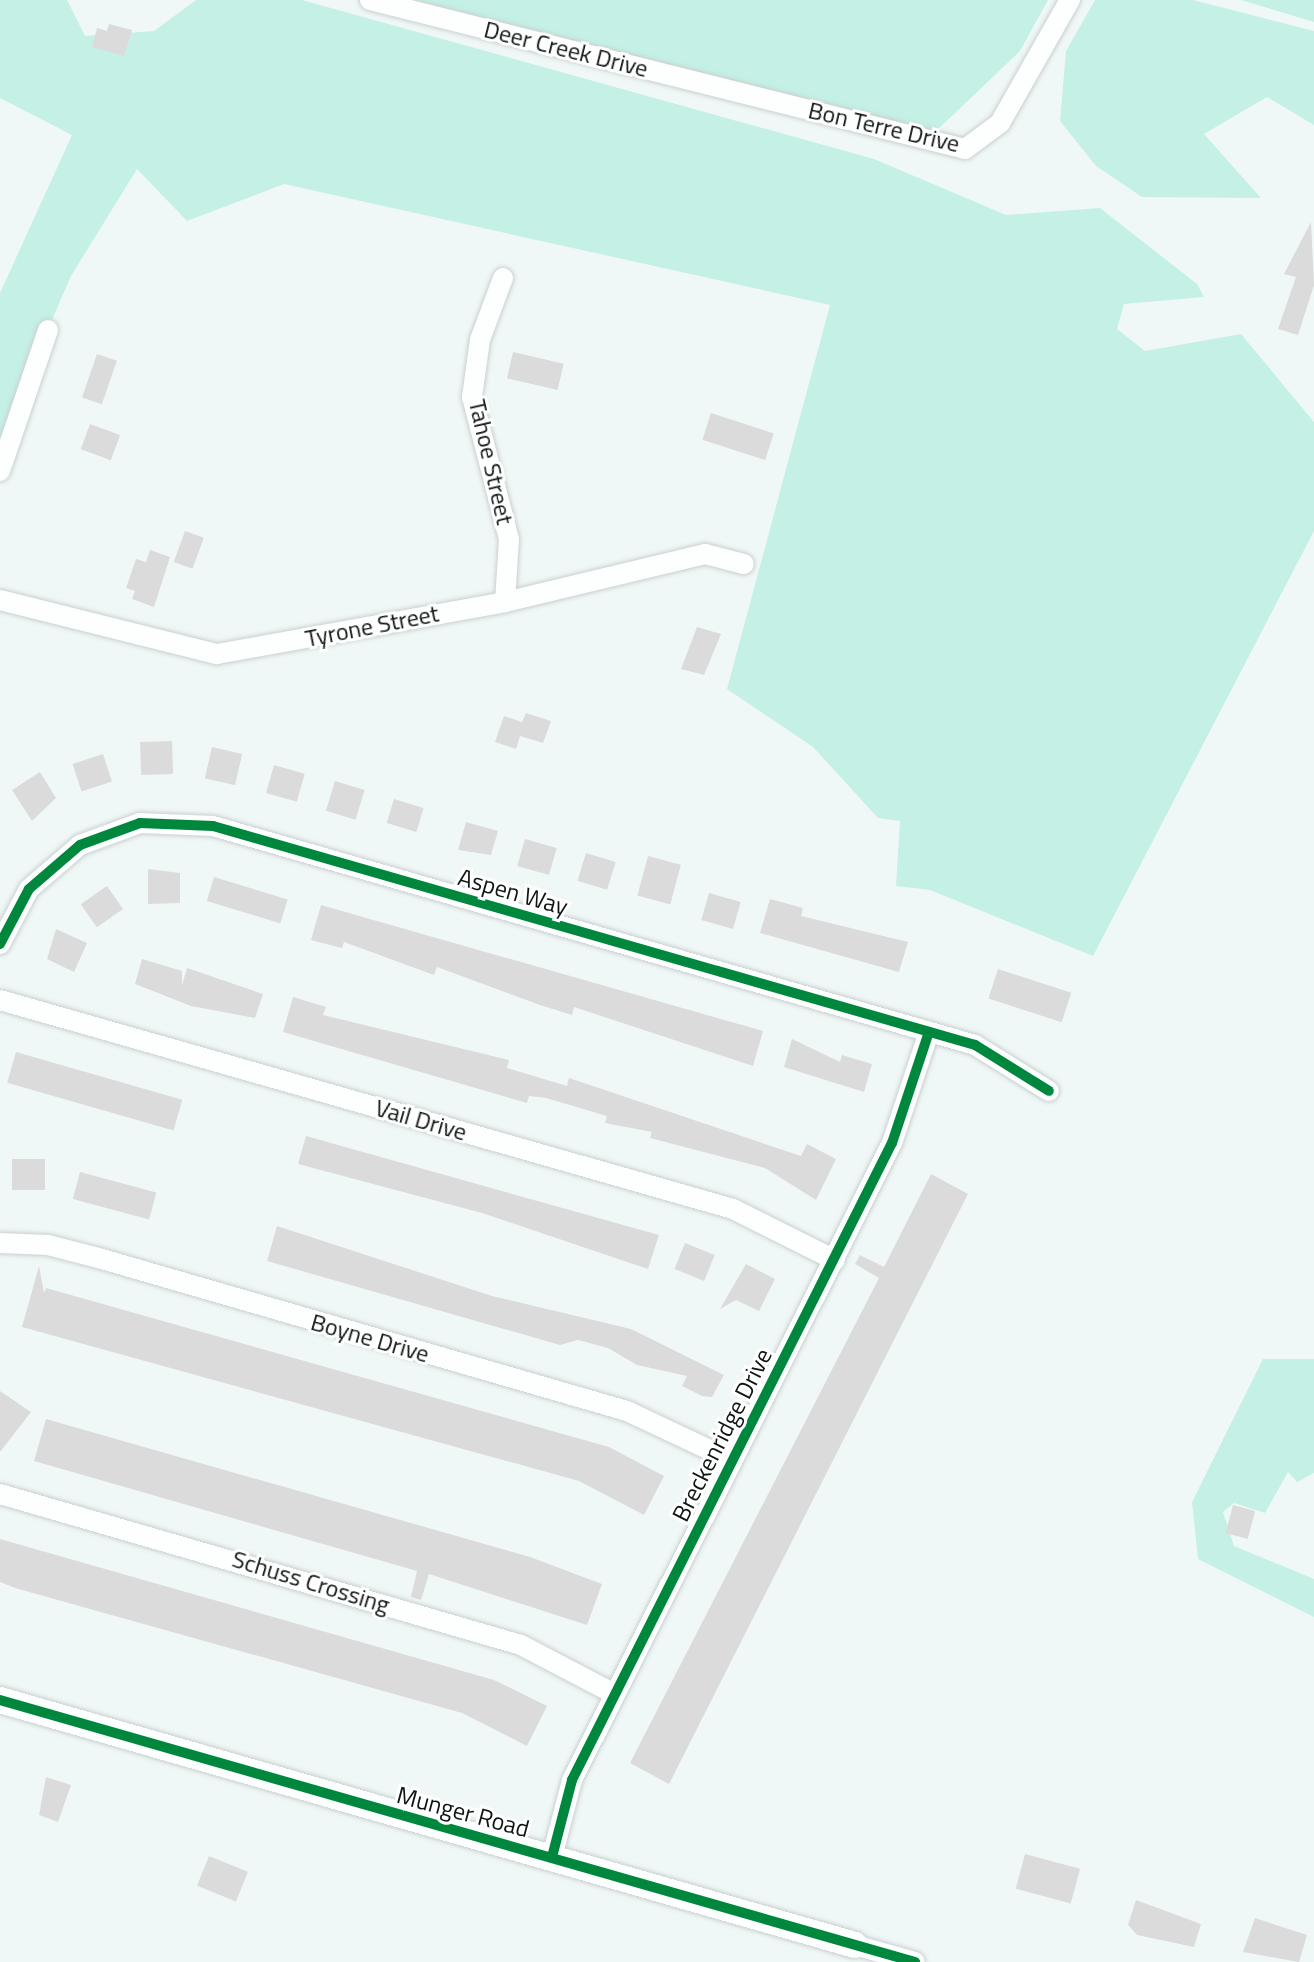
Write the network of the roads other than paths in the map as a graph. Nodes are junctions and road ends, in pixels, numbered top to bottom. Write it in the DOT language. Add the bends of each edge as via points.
graph roads {
  1 [pos="370,0"];
  2 [pos="1070,0"];
  3 [pos="762,98"];
  4 [pos="503,278"];
  5 [pos="48,330"];
  6 [pos="0,471"];
  7 [pos="744,564"];
  8 [pos="0,600"];
  9 [pos="505,602"];
  10 [pos="0,944"];
  11 [pos="0,1000"];
  12 [pos="929,1032"];
  13 [pos="1049,1091"];
  14 [pos="0,1243"];
  15 [pos="835,1260"];
  16 [pos="731,1460"];
  17 [pos="0,1494"];
  18 [pos="613,1693"];
  19 [pos="0,1700"];
  20 [pos="552,1857"];
  21 [pos="855,1945"];
  22 [pos="915,1962"];
  1 -- 3 [label="street, Deer Creek Drive"];
  2 -- 3 [label="street, Bon Terre Drive" via="1000,123 965,149"];
  4 -- 9 [label="street, Tahoe Street" via="480,340 472,397 509,539"];
  5 -- 6 [label="street"];
  7 -- 9 [label="street, Tyrone Street" via="705,554"];
  8 -- 9 [label="street, Tyrone Street" via="217,654"];
  10 -- 12 [label="street, Aspen Way" via="29,889 80,845 140,823 189,823"];
  11 -- 15 [label="street, Vail Drive" via="712,1203"];
  12 -- 13 [label="street, Aspen Way" via="988,1050"];
  12 -- 15 [label="street, Breckenridge Drive" via="896,1132"];
  14 -- 16 [label="street, Boyne Drive" via="62,1248 627,1411"];
  15 -- 16 [label="street, Breckenridge Drive"];
  16 -- 18 [label="street, Breckenridge Drive"];
  17 -- 18 [label="street, Schuss Crossing" via="521,1645"];
  18 -- 20 [label="street, Breckenridge Drive" via="572,1780"];
  19 -- 20 [label="street, Munger Road"];
  20 -- 21 [label="street, Munger Road"];
  21 -- 22 [label="street, Munger Road"];
}
